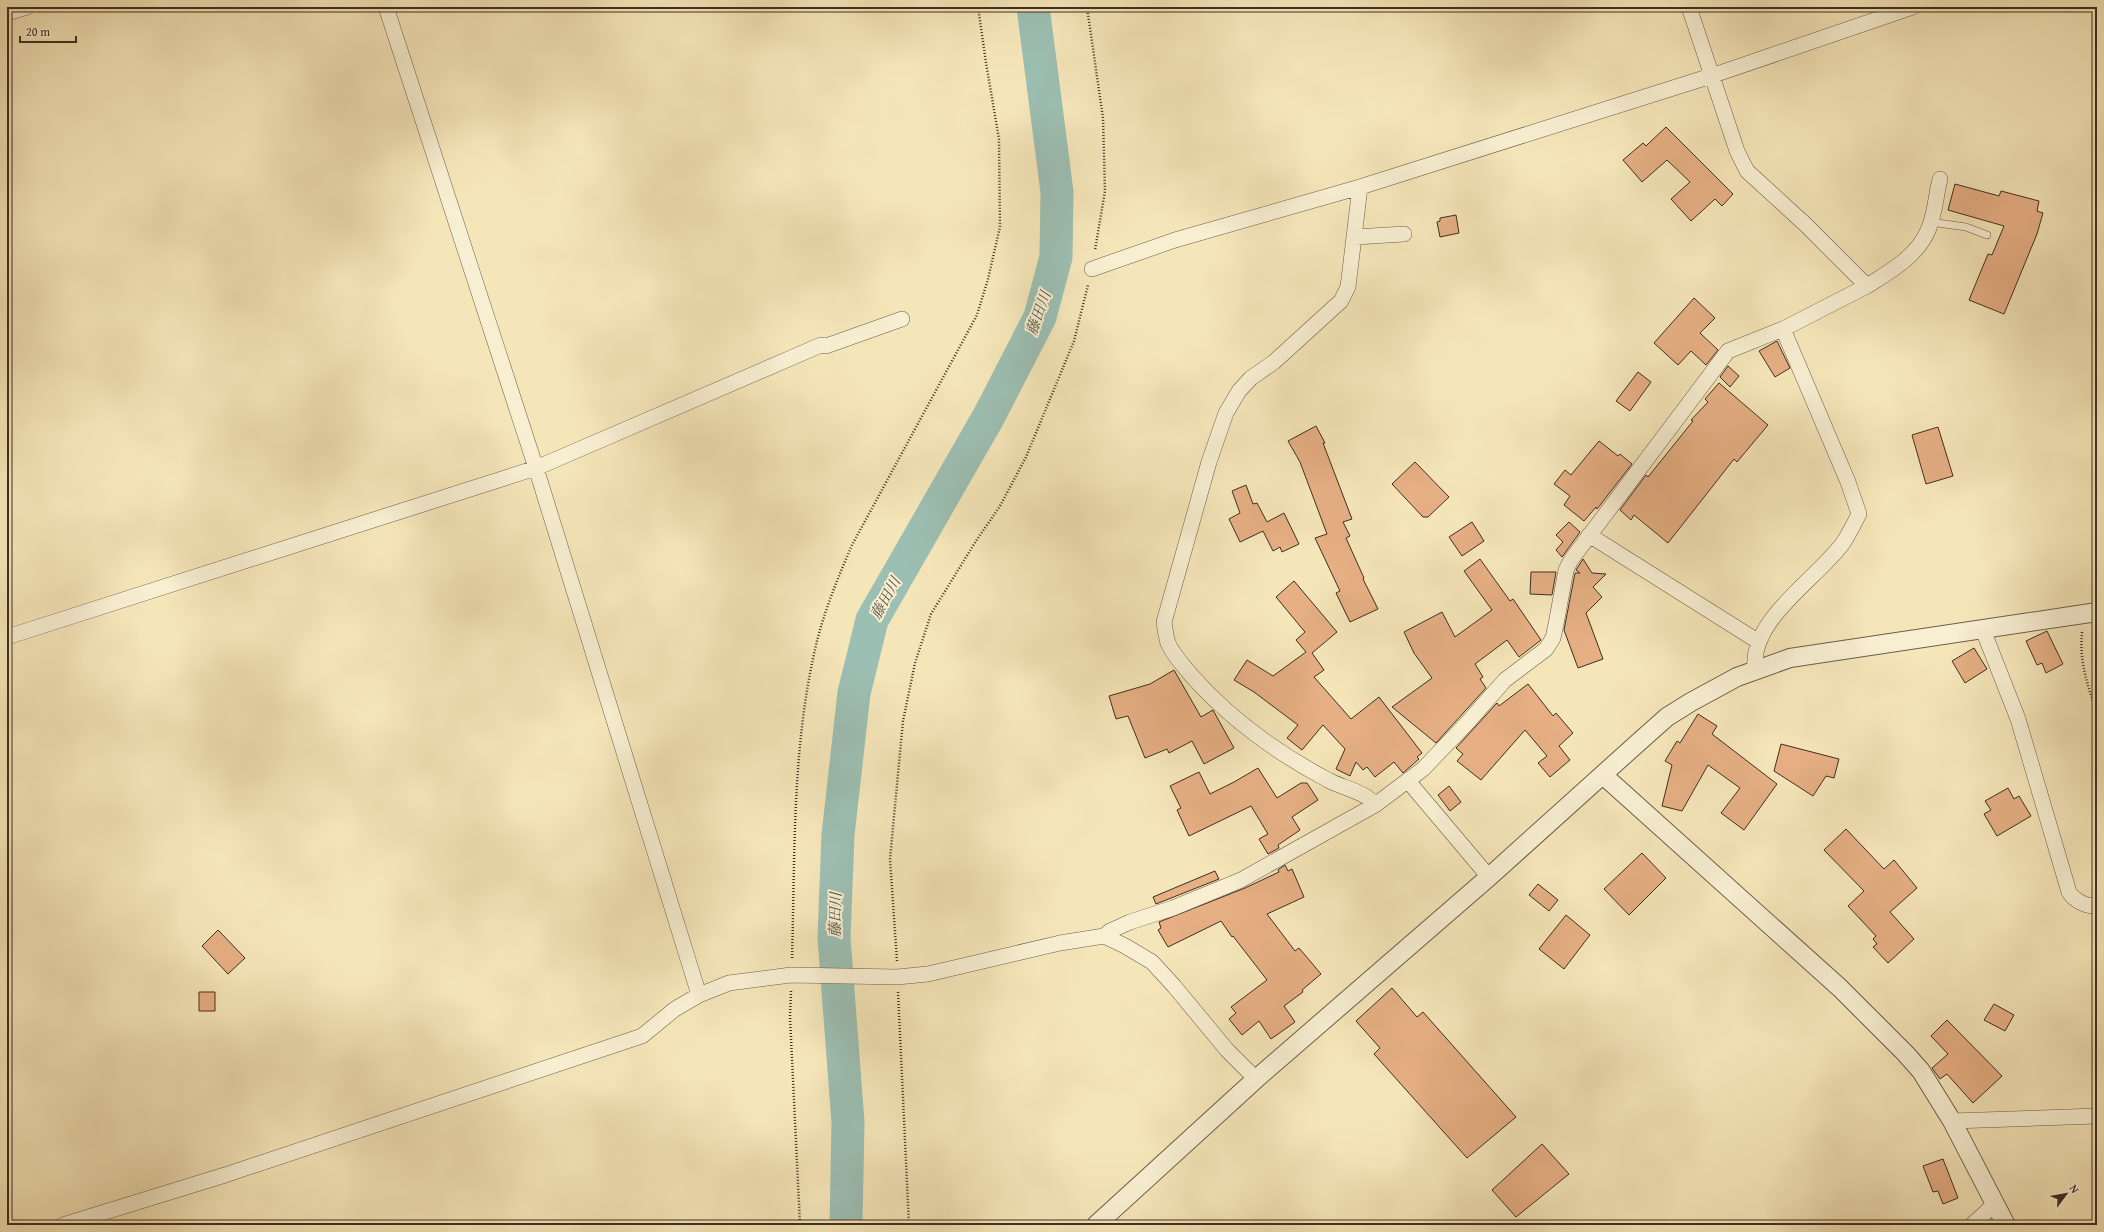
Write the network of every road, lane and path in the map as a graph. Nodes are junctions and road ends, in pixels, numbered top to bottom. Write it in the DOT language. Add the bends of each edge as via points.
graph roads {
  1 [pos="27,7"];
  2 [pos="386,7"];
  3 [pos="978,7"];
  4 [pos="1087,7"];
  5 [pos="1689,7"];
  6 [pos="1913,7"];
  7 [pos="7,13"];
  8 [pos="1711,76"];
  9 [pos="1940,179"];
  10 [pos="1360,187"];
  11 [pos="1930,222"];
  12 [pos="1404,234"];
  13 [pos="1987,235"];
  14 [pos="1355,237"];
  15 [pos="1092,269"];
  16 [pos="1867,286"];
  17 [pos="902,319"];
  18 [pos="1783,329"];
  19 [pos="536,468"];
  20 [pos="1590,535"];
  21 [pos="2091,613"];
  22 [pos="1983,630"];
  23 [pos="7,637"];
  24 [pos="1759,642"];
  25 [pos="1755,669"];
  26 [pos="2097,714"];
  27 [pos="1603,774"];
  28 [pos="1408,782"];
  29 [pos="1375,805"];
  30 [pos="1489,877"];
  31 [pos="2097,905"];
  32 [pos="1104,936"];
  33 [pos="791,976"];
  34 [pos="897,977"];
  35 [pos="699,995"];
  36 [pos="1256,1079"];
  37 [pos="2097,1116"];
  38 [pos="1952,1120"];
  39 [pos="1995,1204"];
  40 [pos="63,1225"];
  41 [pos="800,1225"];
  42 [pos="909,1225"];
  43 [pos="1096,1225"];
  44 [pos="1972,1225"];
  45 [pos="2006,1225"];
  1 -- 7 [label="street"];
  2 -- 19 [label="street"];
  3 -- 33 [label="path" via="999,139 1000,227 977,314 852,546 822,624 808,686 798,761"];
  4 -- 15 [label="path" via="1103,118 1105,191"];
  5 -- 8 [label="street"];
  6 -- 8 [label="street"];
  8 -- 10 [label="street"];
  8 -- 16 [label="street" via="1737,151 1747,171"];
  9 -- 11 [label="street"];
  10 -- 14 [label="street"];
  10 -- 15 [label="street" via="1175,240"];
  11 -- 13 [label="lane" via="1966,227"];
  11 -- 16 [label="street" via="1929,228 1913,253"];
  12 -- 14 [label="street"];
  14 -- 29 [label="street" via="1348,287 1341,301 1274,362 1252,378 1239,392 1226,413 1164,622 1168,643 1173,653 1208,694 1232,716 1308,768 1328,780 1365,795"];
  15 -- 34 [label="path" via="1074,341 1026,457 1000,506 931,614 915,663 903,721 890,859"];
  16 -- 18 [label="street"];
  17 -- 19 [label="street" via="826,346 821,344"];
  18 -- 20 [label="street" via="1728,351"];
  18 -- 24 [label="street" via="1851,489 1859,514 1842,544 1773,617"];
  19 -- 23 [label="street"];
  19 -- 35 [label="street"];
  20 -- 24 [label="street"];
  20 -- 28 [label="street" via="1566,570 1554,631 1546,649 1505,680 1468,722"];
  21 -- 22 [label="street"];
  21 -- 26 [label="path" via="2080,651"];
  22 -- 25 [label="street" via="1823,652 1790,658"];
  22 -- 31 [label="street" via="2018,719 2069,892 2072,898 2088,906"];
  24 -- 25 [label="street" via="1753,657"];
  25 -- 27 [label="street" via="1721,684 1667,717"];
  27 -- 30 [label="street"];
  27 -- 38 [label="street" via="1885,1032 1921,1071"];
  28 -- 29 [label="street"];
  28 -- 30 [label="street"];
  29 -- 32 [label="street" via="1241,880 1173,908 1130,922"];
  30 -- 36 [label="street"];
  32 -- 34 [label="street" via="928,974"];
  32 -- 36 [label="street" via="1152,962 1227,1050"];
  33 -- 34 [label="street"];
  33 -- 35 [label="street" via="730,983"];
  33 -- 41 [label="path" via="790,1018"];
  34 -- 42 [label="path"];
  35 -- 40 [label="street" via="675,1009 642,1036 225,1175"];
  36 -- 43 [label="street"];
  37 -- 38 [label="street"];
  38 -- 39 [label="street"];
  39 -- 44 [label="street"];
  39 -- 45 [label="street"];
}
